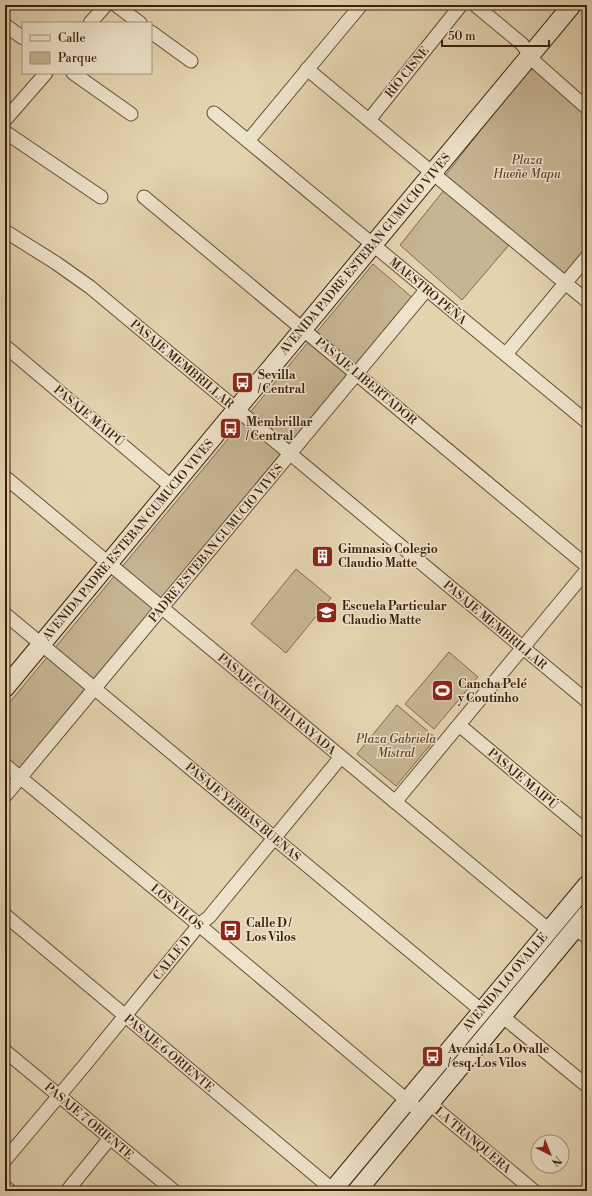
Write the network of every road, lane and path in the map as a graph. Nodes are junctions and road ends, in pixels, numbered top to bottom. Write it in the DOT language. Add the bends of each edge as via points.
graph roads {
  1 [pos="106,5"];
  2 [pos="116,5"];
  3 [pos="361,5"];
  4 [pos="462,5"];
  5 [pos="475,5"];
  6 [pos="572,5"];
  7 [pos="91,22"];
  8 [pos="139,22"];
  9 [pos="5,25"];
  10 [pos="152,33"];
  11 [pos="22,37"];
  12 [pos="530,55"];
  13 [pos="191,61"];
  14 [pos="307,69"];
  15 [pos="45,74"];
  16 [pos="74,74"];
  17 [pos="587,108"];
  18 [pos="214,113"];
  19 [pos="131,114"];
  20 [pos="5,120"];
  21 [pos="369,120"];
  22 [pos="5,132"];
  23 [pos="248,141"];
  24 [pos="432,173"];
  25 [pos="101,197"];
  26 [pos="144,197"];
  27 [pos="5,231"];
  28 [pos="373,245"];
  29 [pos="587,257"];
  30 [pos="565,283"];
  31 [pos="427,289"];
  32 [pos="587,301"];
  33 [pos="303,329"];
  34 [pos="5,346"];
  35 [pos="506,354"];
  36 [pos="357,374"];
  37 [pos="236,410"];
  38 [pos="587,422"];
  39 [pos="290,454"];
  40 [pos="5,476"];
  41 [pos="172,487"];
  42 [pos="108,564"];
  43 [pos="587,566"];
  44 [pos="587,570"];
  45 [pos="162,608"];
  46 [pos="5,614"];
  47 [pos="42,644"];
  48 [pos="523,648"];
  49 [pos="5,688"];
  50 [pos="95,688"];
  51 [pos="587,701"];
  52 [pos="459,725"];
  53 [pos="341,757"];
  54 [pos="5,765"];
  55 [pos="21,778"];
  56 [pos="5,796"];
  57 [pos="395,802"];
  58 [pos="587,832"];
  59 [pos="274,838"];
  60 [pos="587,884"];
  61 [pos="587,914"];
  62 [pos="5,915"];
  63 [pos="199,925"];
  64 [pos="549,930"];
  65 [pos="581,933"];
  66 [pos="482,1011"];
  67 [pos="125,1016"];
  68 [pos="502,1016"];
  69 [pos="5,1051"];
  70 [pos="587,1086"];
  71 [pos="59,1096"];
  72 [pos="407,1100"];
  73 [pos="426,1108"];
  74 [pos="110,1138"];
  75 [pos="5,1160"];
  76 [pos="5,1187"];
  77 [pos="333,1190"];
  78 [pos="10,1191"];
  79 [pos="67,1191"];
  80 [pos="174,1191"];
  81 [pos="357,1191"];
  82 [pos="534,1191"];
  1 -- 7 [label="street"];
  2 -- 8 [label="street"];
  3 -- 14 [label="street"];
  4 -- 21 [label="street, RÍO CISNE"];
  5 -- 12 [label="street" via="522,44"];
  6 -- 12 [label="street, AVENIDA PADRE ESTEBAN GUMUCIO VIVES"];
  9 -- 11 [label="street"];
  10 -- 13 [label="street"];
  12 -- 17 [label="street"];
  12 -- 24 [label="street, AVENIDA PADRE ESTEBAN GUMUCIO VIVES"];
  14 -- 21 [label="street"];
  14 -- 23 [label="street"];
  15 -- 20 [label="street"];
  16 -- 19 [label="street"];
  18 -- 23 [label="street, MAESTRO PEÑA"];
  21 -- 24 [label="street"];
  22 -- 25 [label="street"];
  23 -- 28 [label="street, MAESTRO PEÑA"];
  24 -- 28 [label="street, AVENIDA PADRE ESTEBAN GUMUCIO VIVES"];
  24 -- 30 [label="street"];
  26 -- 33 [label="street, PASAJE LIBERTADOR"];
  27 -- 37 [label="street, PASAJE MEMBRILLAR" via="71,273"];
  28 -- 31 [label="street, MAESTRO PEÑA"];
  28 -- 33 [label="street, AVENIDA PADRE ESTEBAN GUMUCIO VIVES"];
  29 -- 30 [label="street"];
  30 -- 32 [label="street"];
  30 -- 35 [label="street"];
  31 -- 35 [label="street, MAESTRO PEÑA"];
  31 -- 36 [label="street, PADRE ESTEBAN GUMUCIO VIVES"];
  33 -- 36 [label="street, PASAJE LIBERTADOR"];
  33 -- 37 [label="street, AVENIDA PADRE ESTEBAN GUMUCIO VIVES"];
  34 -- 41 [label="street, PASAJE MAIPÚ"];
  35 -- 38 [label="street, MAESTRO PEÑA"];
  36 -- 39 [label="street, PADRE ESTEBAN GUMUCIO VIVES"];
  36 -- 43 [label="street, PASAJE LIBERTADOR"];
  37 -- 39 [label="street, PASAJE MEMBRILLAR"];
  37 -- 41 [label="street, AVENIDA PADRE ESTEBAN GUMUCIO VIVES"];
  39 -- 45 [label="street, PADRE ESTEBAN GUMUCIO VIVES"];
  39 -- 48 [label="street, PASAJE MEMBRILLAR"];
  40 -- 42 [label="street, PASAJE CANCHA RAYADA"];
  41 -- 42 [label="street, AVENIDA PADRE ESTEBAN GUMUCIO VIVES"];
  42 -- 45 [label="street, PASAJE CANCHA RAYADA"];
  42 -- 47 [label="street, AVENIDA PADRE ESTEBAN GUMUCIO VIVES"];
  44 -- 48 [label="street"];
  45 -- 50 [label="street, PADRE ESTEBAN GUMUCIO VIVES"];
  45 -- 53 [label="street, PASAJE CANCHA RAYADA"];
  46 -- 47 [label="street, PASAJE YERBAS BUENAS"];
  47 -- 49 [label="street, AVENIDA PADRE ESTEBAN GUMUCIO VIVES"];
  47 -- 50 [label="street, PASAJE YERBAS BUENAS"];
  48 -- 51 [label="street, PASAJE MEMBRILLAR"];
  48 -- 52 [label="street"];
  50 -- 55 [label="street, PADRE ESTEBAN GUMUCIO VIVES"];
  50 -- 59 [label="street, PASAJE YERBAS BUENAS"];
  52 -- 57 [label="street"];
  52 -- 58 [label="street, PASAJE MAIPÚ"];
  53 -- 57 [label="street, PASAJE CANCHA RAYADA"];
  53 -- 59 [label="street, CALLE D"];
  54 -- 55 [label="street, LOS VILOS"];
  55 -- 56 [label="street, PADRE ESTEBAN GUMUCIO VIVES"];
  55 -- 63 [label="street, LOS VILOS"];
  57 -- 64 [label="street, PASAJE CANCHA RAYADA"];
  59 -- 63 [label="street, CALLE D" via="209,917"];
  59 -- 66 [label="street, PASAJE YERBAS BUENAS"];
  60 -- 64 [label="street, AVENIDA LO OVALLE"];
  61 -- 65 [label="street, AVENIDA LO OVALLE"];
  62 -- 67 [label="street, PASAJE 6 ORIENTE"];
  63 -- 67 [label="street, CALLE D"];
  63 -- 72 [label="street, LOS VILOS"];
  64 -- 66 [label="street, AVENIDA LO OVALLE"];
  65 -- 68 [label="street, AVENIDA LO OVALLE"];
  66 -- 72 [label="street, AVENIDA LO OVALLE"];
  67 -- 71 [label="street, CALLE D"];
  67 -- 77 [label="street, PASAJE 6 ORIENTE"];
  68 -- 70 [label="street"];
  68 -- 73 [label="street, AVENIDA LO OVALLE"];
  69 -- 71 [label="street, PASAJE 7 ORIENTE"];
  71 -- 74 [label="street, PASAJE 7 ORIENTE"];
  71 -- 75 [label="street, CALLE D"];
  72 -- 73 [label="street, LOS VILOS"];
  72 -- 77 [label="street, AVENIDA LO OVALLE"];
  73 -- 81 [label="street, AVENIDA LO OVALLE"];
  73 -- 82 [label="street, LA TRANQUERA"];
  74 -- 79 [label="street"];
  74 -- 80 [label="street, PASAJE 7 ORIENTE"];
  76 -- 78 [label="street"];
}
